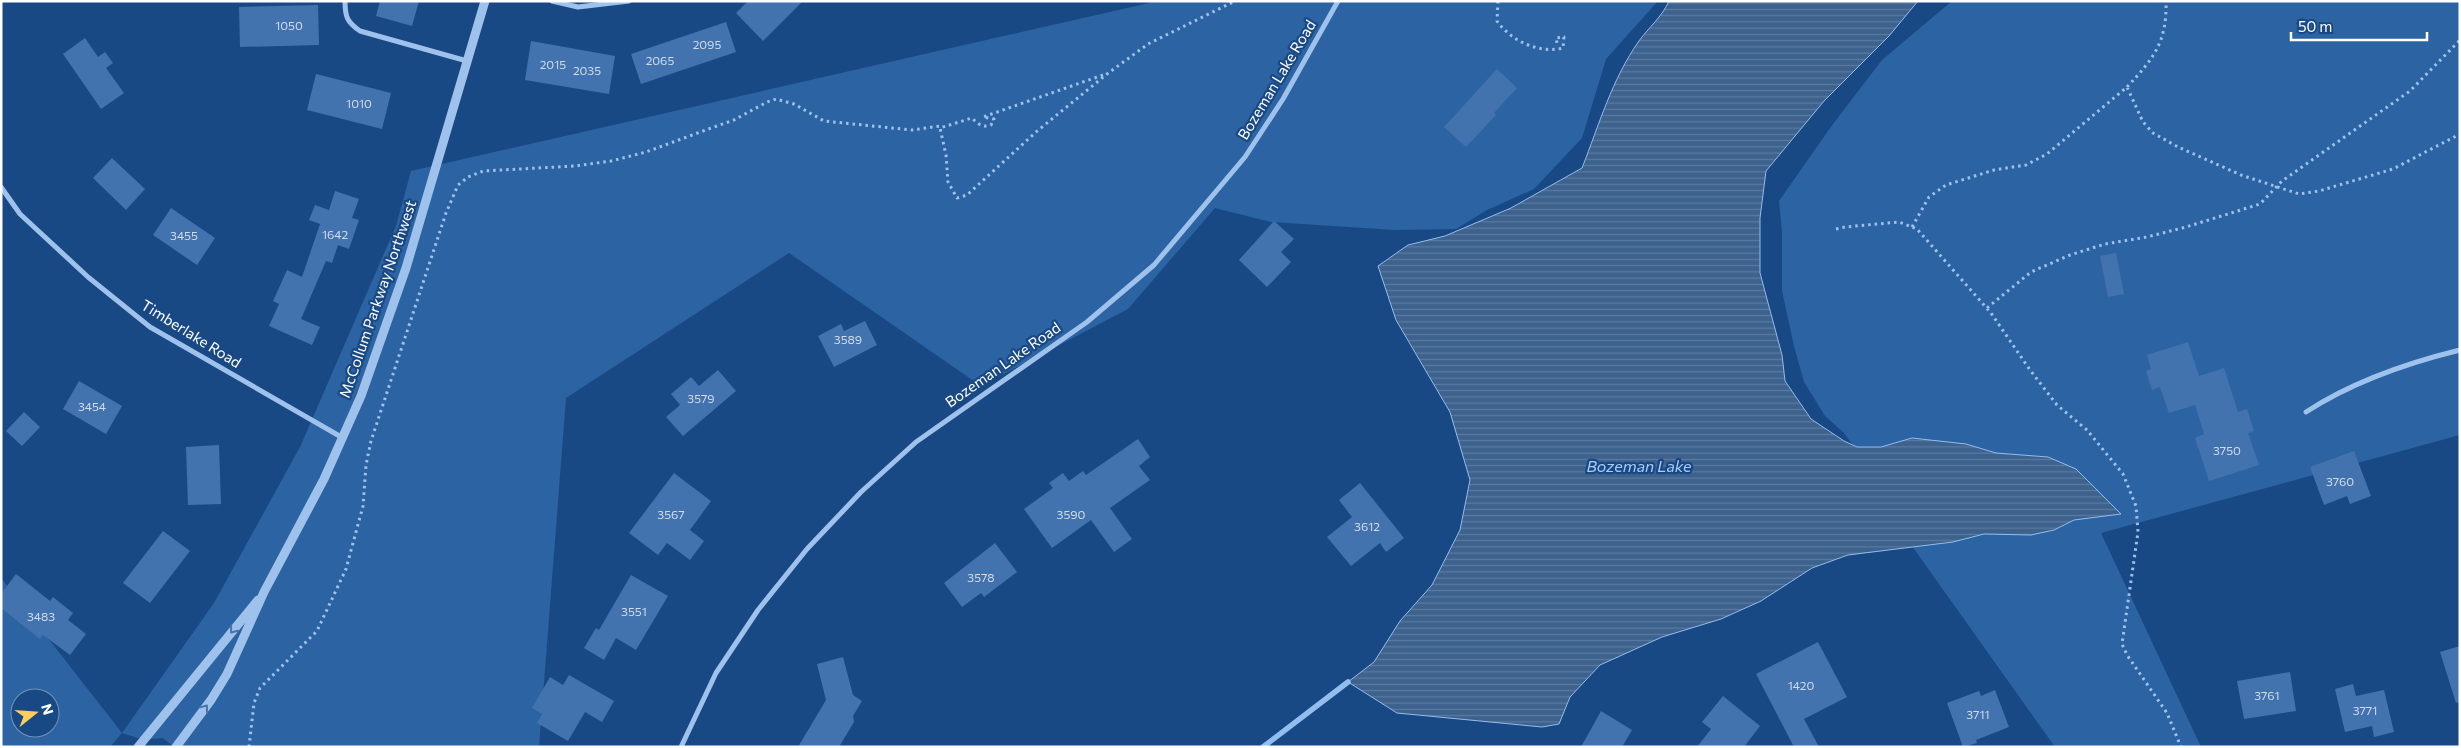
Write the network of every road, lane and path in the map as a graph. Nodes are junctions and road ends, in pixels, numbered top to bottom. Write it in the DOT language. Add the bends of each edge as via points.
graph roads {
  1 [pos="345,1"];
  2 [pos="485,1"];
  3 [pos="552,1"];
  4 [pos="629,1"];
  5 [pos="1235,1"];
  6 [pos="1338,1"];
  7 [pos="1498,1"];
  8 [pos="2166,1"];
  9 [pos="2460,40"];
  10 [pos="1557,43"];
  11 [pos="467,61"];
  12 [pos="1103,75"];
  13 [pos="2127,87"];
  14 [pos="940,126"];
  15 [pos="2460,134"];
  16 [pos="1,187"];
  17 [pos="2275,187"];
  18 [pos="1912,227"];
  19 [pos="1836,229"];
  20 [pos="1987,308"];
  21 [pos="2460,350"];
  22 [pos="2306,412"];
  23 [pos="343,438"];
  24 [pos="264,592"];
  25 [pos="138,747"];
  26 [pos="176,747"];
  27 [pos="249,747"];
  28 [pos="681,747"];
  29 [pos="2181,747"];
  1 -- 11 [label="street" via="345,17 360,31"];
  2 -- 11 [label="street, McCollum Parkway Northwest"];
  3 -- 4 [label="street" via="578,7"];
  5 -- 12 [label="path" via="1148,44 1036,132 967,195 957,198 948,182 940,128 972,118 985,127 994,119 983,117"];
  6 -- 28 [label="street, Bozeman Lake Road" via="1283,99 1245,157 1154,265 1087,322 916,442 861,492 807,549 758,610 716,673"];
  7 -- 10 [label="path" via="1497,21 1511,36 1525,44 1554,50 1563,48 1564,37 1556,38"];
  8 -- 13 [label="path" via="2166,20 2159,46"];
  9 -- 17 [label="path" via="2410,91"];
  11 -- 23 [label="street, McCollum Parkway Northwest" via="406,268"];
  14 -- 27 [label="path" via="912,130 824,121 794,104 776,99 734,120 646,152 575,166 483,171 458,185 371,440 363,506 346,569 317,631 260,688 254,703"];
  15 -- 17 [label="path" via="2392,169 2364,179 2299,194"];
  16 -- 23 [label="street, Timberlake Road" via="20,214 150,327"];
  17 -- 18 [label="path" via="2178,147 2153,133 2143,122 2127,87 2048,154 2026,165 1994,170 1946,185 1929,197"];
  17 -- 20 [label="path" via="2260,204 2232,214 2070,255 2032,272"];
  18 -- 19 [label="path" via="1899,222"];
  18 -- 20 [label="path"];
  20 -- 29 [label="path" via="2057,405 2087,430 2122,474 2136,506 2138,532 2122,644 2167,713"];
  21 -- 22 [label="street" via="2334,394"];
  23 -- 24 [label="street, McCollum Parkway Northwest"];
  24 -- 25 [label="street, McCollum Parkway Northwest, one-way"];
  26 -- 24 [label="street, McCollum Parkway Northwest, one-way" via="227,674"];
}
